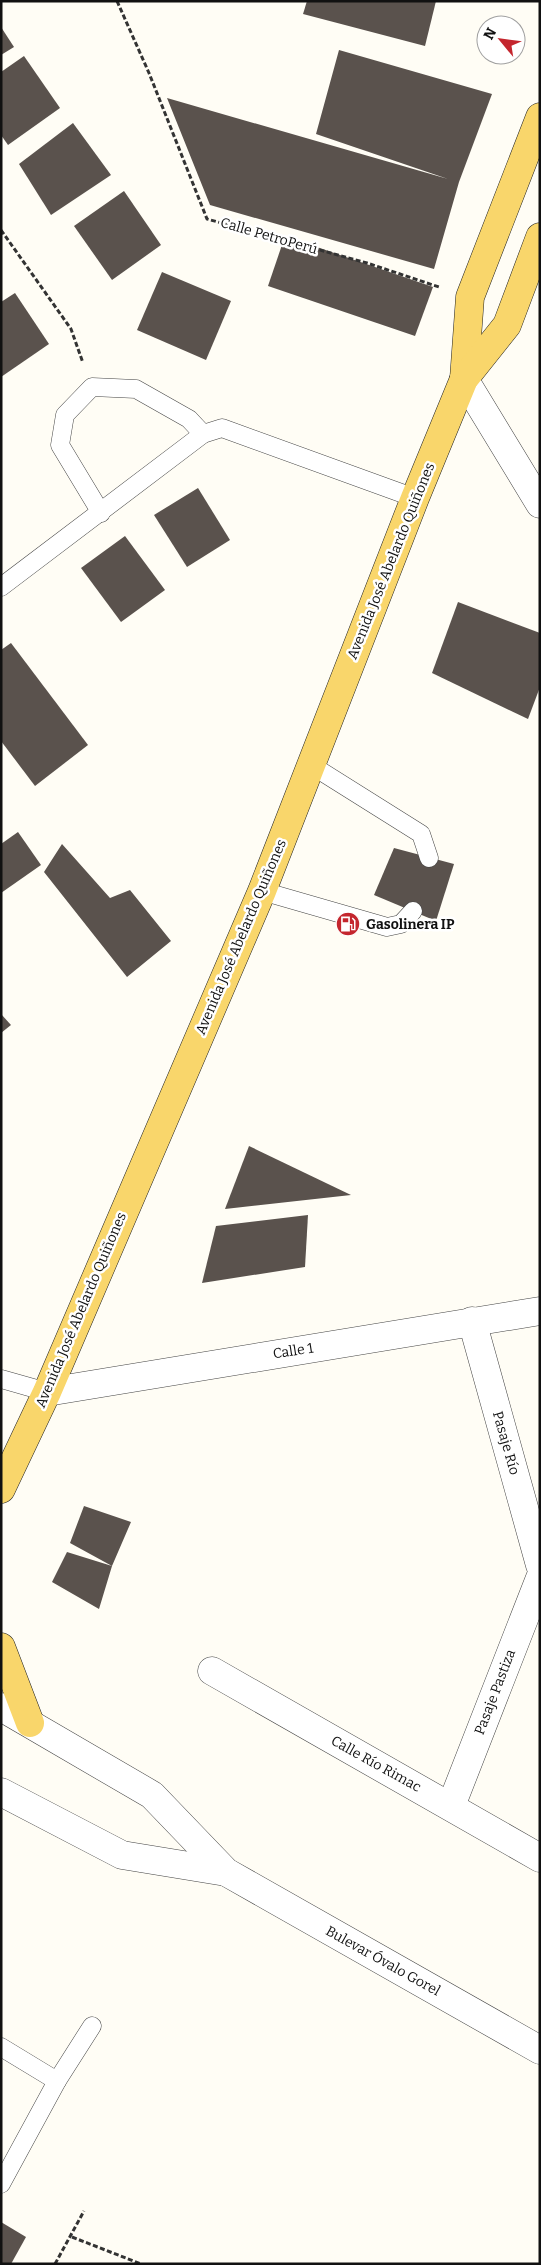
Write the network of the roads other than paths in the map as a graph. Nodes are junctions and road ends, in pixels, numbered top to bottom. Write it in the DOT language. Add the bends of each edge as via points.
graph roads {
  1 [pos="540,117"];
  2 [pos="540,237"];
  3 [pos="464,379"];
  4 [pos="203,434"];
  5 [pos="415,498"];
  6 [pos="540,504"];
  7 [pos="102,513"];
  8 [pos="1,587"];
  9 [pos="311,765"];
  10 [pos="429,858"];
  11 [pos="262,890"];
  12 [pos="413,911"];
  13 [pos="540,1310"];
  14 [pos="472,1321"];
  15 [pos="1,1380"];
  16 [pos="47,1392"];
  17 [pos="1,1489"];
  18 [pos="530,1500"];
  19 [pos="540,1565"];
  20 [pos="540,1578"];
  21 [pos="1,1647"];
  22 [pos="212,1671"];
  23 [pos="1,1707"];
  24 [pos="30,1723"];
  25 [pos="1,1792"];
  26 [pos="451,1806"];
  27 [pos="540,1858"];
  28 [pos="226,1872"];
  29 [pos="92,2026"];
  30 [pos="1,2047"];
  31 [pos="540,2050"];
  32 [pos="58,2081"];
  33 [pos="1,2184"];
  1 -- 3 [label="main road, Avenida José Abelardo Quiñones" via="470,297"];
  2 -- 3 [label="main road, Avenida José Abelardo Quiñones" via="507,325"];
  3 -- 5 [label="main road, Avenida José Abelardo Quiñones"];
  3 -- 6 [label="street"];
  4 -- 5 [label="lane" via="222,428"];
  4 -- 7 [label="lane"];
  4 -- 7 [label="lane" via="190,419 136,389 92,387 66,415 60,444"];
  5 -- 9 [label="main road, Avenida José Abelardo Quiñones"];
  7 -- 8 [label="lane"];
  9 -- 10 [label="lane" via="421,834"];
  9 -- 11 [label="main road, Avenida José Abelardo Quiñones"];
  11 -- 12 [label="lane" via="387,927 401,924"];
  11 -- 16 [label="main road, Avenida José Abelardo Quiñones"];
  13 -- 14 [label="street, Calle 1"];
  14 -- 16 [label="street, Calle 1"];
  14 -- 18 [label="street, Pasaje Río"];
  15 -- 16 [label="lane"];
  16 -- 17 [label="main road, Avenida José Abelardo Quiñones"];
  18 -- 19 [label="street, Pasaje Río"];
  20 -- 26 [label="street, Pasaje Pastiza"];
  21 -- 24 [label="main road"];
  22 -- 26 [label="street, Calle Río Rimac"];
  23 -- 24 [label="street, Bulevar Óvalo Gorel"];
  24 -- 28 [label="street, Bulevar Óvalo Gorel" via="152,1795"];
  25 -- 28 [label="street, Bulevar Óvalo Gorel" via="122,1855"];
  26 -- 27 [label="street, Calle Río Rimac"];
  28 -- 31 [label="street, Bulevar Óvalo Gorel"];
  29 -- 32 [label="lane"];
  30 -- 32 [label="lane"];
  32 -- 33 [label="lane"];
}
